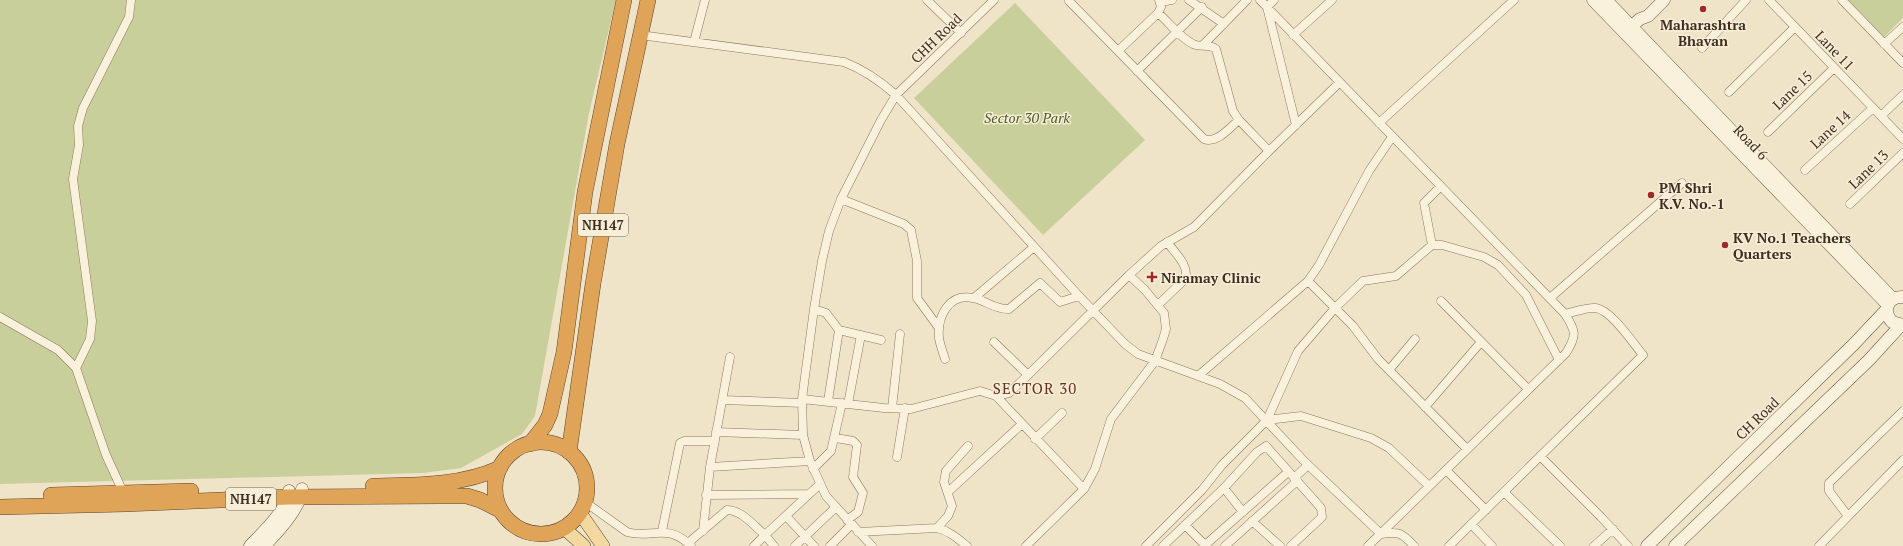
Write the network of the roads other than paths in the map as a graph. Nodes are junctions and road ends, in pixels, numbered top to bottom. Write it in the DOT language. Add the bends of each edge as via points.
graph roads {
  1 [pos="131,0"];
  2 [pos="624,0"];
  3 [pos="648,0"];
  4 [pos="705,0"];
  5 [pos="927,0"];
  6 [pos="994,0"];
  7 [pos="1172,0"];
  8 [pos="1189,0"];
  9 [pos="1247,0"];
  10 [pos="1260,0"];
  11 [pos="1274,0"];
  12 [pos="1332,0"];
  13 [pos="1514,0"];
  14 [pos="1593,0"];
  15 [pos="1606,0"];
  16 [pos="1654,0"];
  17 [pos="1664,0"];
  18 [pos="1746,0"];
  19 [pos="1842,0"];
  20 [pos="1069,1"];
  21 [pos="1160,1"];
  22 [pos="1771,1"];
  23 [pos="1202,7"];
  24 [pos="1266,7"];
  25 [pos="1158,12"];
  26 [pos="1224,24"];
  27 [pos="1631,26"];
  28 [pos="1795,27"];
  29 [pos="1903,27"];
  30 [pos="1177,31"];
  31 [pos="962,33"];
  32 [pos="640,35"];
  33 [pos="1293,35"];
  34 [pos="694,42"];
  35 [pos="1884,44"];
  36 [pos="1202,45"];
  37 [pos="1702,48"];
  38 [pos="1118,51"];
  39 [pos="1903,63"];
  40 [pos="1834,68"];
  41 [pos="1137,70"];
  42 [pos="1339,82"];
  43 [pos="1729,92"];
  44 [pos="896,95"];
  45 [pos="1903,95"];
  46 [pos="1873,108"];
  47 [pos="1881,116"];
  48 [pos="1239,120"];
  49 [pos="1379,123"];
  50 [pos="1296,125"];
  51 [pos="1768,132"];
  52 [pos="1392,137"];
  53 [pos="1903,139"];
  54 [pos="1269,152"];
  55 [pos="1903,153"];
  56 [pos="1805,170"];
  57 [pos="1682,183"];
  58 [pos="1441,186"];
  59 [pos="841,199"];
  60 [pos="1850,204"];
  61 [pos="1167,242"];
  62 [pos="1432,245"];
  63 [pos="1034,247"];
  64 [pos="1129,275"];
  65 [pos="1308,281"];
  66 [pos="1079,296"];
  67 [pos="974,298"];
  68 [pos="1550,298"];
  69 [pos="1895,300"];
  70 [pos="1441,302"];
  71 [pos="1158,305"];
  72 [pos="1335,308"];
  73 [pos="814,309"];
  74 [pos="1093,311"];
  75 [pos="1565,314"];
  76 [pos="0,317"];
  77 [pos="1902,325"];
  78 [pos="939,328"];
  79 [pos="839,330"];
  80 [pos="900,334"];
  81 [pos="861,336"];
  82 [pos="1415,339"];
  83 [pos="881,340"];
  84 [pos="994,342"];
  85 [pos="1481,342"];
  86 [pos="730,357"];
  87 [pos="944,359"];
  88 [pos="1559,360"];
  89 [pos="1155,361"];
  90 [pos="76,368"];
  91 [pos="1389,370"];
  92 [pos="1028,376"];
  93 [pos="1198,376"];
  94 [pos="1528,389"];
  95 [pos="996,396"];
  96 [pos="723,400"];
  97 [pos="802,401"];
  98 [pos="828,401"];
  99 [pos="845,404"];
  100 [pos="1425,407"];
  101 [pos="892,408"];
  102 [pos="905,408"];
  103 [pos="1903,410"];
  104 [pos="1062,414"];
  105 [pos="1267,420"];
  106 [pos="1022,424"];
  107 [pos="803,435"];
  108 [pos="716,436"];
  109 [pos="836,438"];
  110 [pos="1035,439"];
  111 [pos="530,444"];
  112 [pos="968,446"];
  113 [pos="1467,449"];
  114 [pos="569,452"];
  115 [pos="1540,456"];
  116 [pos="897,457"];
  117 [pos="1903,460"];
  118 [pos="811,465"];
  119 [pos="1308,465"];
  120 [pos="500,468"];
  121 [pos="710,468"];
  122 [pos="1446,470"];
  123 [pos="1293,477"];
  124 [pos="819,484"];
  125 [pos="1429,486"];
  126 [pos="1224,488"];
  127 [pos="1084,489"];
  128 [pos="123,492"];
  129 [pos="948,492"];
  130 [pos="1504,492"];
  131 [pos="296,493"];
  132 [pos="808,494"];
  133 [pos="706,495"];
  134 [pos="0,498"];
  135 [pos="0,507"];
  136 [pos="582,507"];
  137 [pos="836,507"];
  138 [pos="500,510"];
  139 [pos="1486,510"];
  140 [pos="1243,512"];
  141 [pos="786,516"];
  142 [pos="1848,516"];
  143 [pos="1252,521"];
  144 [pos="850,522"];
  145 [pos="1471,524"];
  146 [pos="1185,525"];
  147 [pos="564,528"];
  148 [pos="937,528"];
  149 [pos="1613,529"];
  150 [pos="703,531"];
  151 [pos="662,532"];
  152 [pos="858,532"];
  153 [pos="1381,534"];
  154 [pos="765,535"];
  155 [pos="805,536"];
  156 [pos="689,545"];
  157 [pos="250,546"];
  158 [pos="264,546"];
  159 [pos="584,546"];
  160 [pos="603,546"];
  161 [pos="754,546"];
  162 [pos="774,546"];
  163 [pos="795,546"];
  164 [pos="814,546"];
  165 [pos="830,546"];
  166 [pos="872,546"];
  167 [pos="967,546"];
  168 [pos="1026,546"];
  169 [pos="1146,546"];
  170 [pos="1163,546"];
  171 [pos="1205,546"];
  172 [pos="1225,546"];
  173 [pos="1280,546"];
  174 [pos="1291,546"];
  175 [pos="1368,546"];
  176 [pos="1414,546"];
  177 [pos="1449,546"];
  178 [pos="1492,546"];
  179 [pos="1560,546"];
  180 [pos="1594,546"];
  181 [pos="1628,546"];
  182 [pos="1647,546"];
  183 [pos="1675,546"];
  184 [pos="1819,546"];
  1 -- 90 [label="street" via="129,17 83,108 78,126 79,145 73,180 92,321 90,339"];
  2 -- 111 [label="highway, NH147" via="585,192 564,352 550,414"];
  3 -- 32 [label="highway, NH147"];
  4 -- 34 [label="street"];
  5 -- 31 [label="street"];
  6 -- 31 [label="street, CHH Road"];
  7 -- 21 [label="street"];
  8 -- 23 [label="street"];
  9 -- 26 [label="street"];
  10 -- 24 [label="street"];
  11 -- 24 [label="street"];
  12 -- 33 [label="street"];
  13 -- 49 [label="street"];
  14 -- 27 [label="street, Road 6"];
  15 -- 27 [label="street, Road 6"];
  16 -- 27 [label="street"];
  17 -- 27 [label="street" via="1648,16"];
  18 -- 37 [label="street"];
  19 -- 35 [label="street"];
  20 -- 38 [label="street"];
  21 -- 25 [label="street" via="1161,7"];
  22 -- 28 [label="street, Lane 11"];
  23 -- 26 [label="street"];
  23 -- 30 [label="street"];
  24 -- 33 [label="street"];
  24 -- 50 [label="street"];
  25 -- 30 [label="street"];
  25 -- 38 [label="street"];
  26 -- 36 [label="street"];
  27 -- 69 [label="street, Road 6"];
  28 -- 40 [label="street, Lane 11"];
  28 -- 43 [label="street"];
  29 -- 35 [label="street"];
  30 -- 36 [label="street" via="1195,45"];
  30 -- 41 [label="street"];
  31 -- 44 [label="street, CHH Road"];
  32 -- 34 [label="street"];
  32 -- 114 [label="highway, NH147" via="617,144 594,276"];
  33 -- 42 [label="street"];
  34 -- 44 [label="street" via="844,62 863,70"];
  35 -- 39 [label="street"];
  36 -- 48 [label="street" via="1211,45 1216,50 1233,111"];
  38 -- 41 [label="street"];
  40 -- 46 [label="street, Lane 11"];
  40 -- 51 [label="street, Lane 15"];
  41 -- 48 [label="street" via="1204,140 1216,139"];
  42 -- 49 [label="street"];
  42 -- 50 [label="street"];
  44 -- 59 [label="street, CHH Road"];
  44 -- 63 [label="street"];
  45 -- 47 [label="street"];
  46 -- 47 [label="street, Lane 11"];
  46 -- 56 [label="street, Lane 14"];
  47 -- 53 [label="street, Lane 11"];
  48 -- 54 [label="street"];
  49 -- 52 [label="street"];
  50 -- 54 [label="street"];
  52 -- 58 [label="street"];
  52 -- 65 [label="street" via="1369,171 1320,265"];
  54 -- 61 [label="street" via="1194,228"];
  55 -- 60 [label="street, Lane 13"];
  57 -- 68 [label="street"];
  58 -- 62 [label="street" via="1424,203"];
  58 -- 68 [label="street"];
  59 -- 73 [label="street, CHH Road" via="829,231"];
  59 -- 78 [label="street" via="904,224 911,230 918,267 917,298"];
  61 -- 64 [label="street"];
  61 -- 71 [label="street" via="1187,274"];
  62 -- 72 [label="street" via="1396,276 1363,281"];
  62 -- 88 [label="street" via="1442,245 1484,257 1498,265 1526,295"];
  63 -- 66 [label="street"];
  63 -- 67 [label="street"];
  64 -- 71 [label="street"];
  64 -- 74 [label="street"];
  65 -- 72 [label="street"];
  65 -- 93 [label="street"];
  66 -- 67 [label="street" via="1060,302 1040,283 1008,309"];
  66 -- 74 [label="street"];
  67 -- 78 [label="street" via="958,298 950,302 943,313"];
  68 -- 75 [label="street"];
  69 -- 77 [label="street" via="1889,318"];
  69 -- 182 [label="street, CH Road"];
  70 -- 85 [label="street"];
  71 -- 89 [label="street" via="1164,313 1166,329"];
  72 -- 91 [label="street"];
  72 -- 105 [label="street" via="1298,351"];
  73 -- 79 [label="street" via="826,313"];
  73 -- 97 [label="street, CHH Road"];
  74 -- 89 [label="street" via="1138,354"];
  74 -- 92 [label="street"];
  75 -- 88 [label="street" via="1575,329 1573,342"];
  75 -- 115 [label="street" via="1590,308 1607,312 1643,356"];
  76 -- 90 [label="street" via="58,350"];
  77 -- 183 [label="street" via="1869,360"];
  78 -- 87 [label="street" via="939,341"];
  79 -- 81 [label="street"];
  79 -- 98 [label="street"];
  80 -- 101 [label="street"];
  81 -- 83 [label="street"];
  81 -- 99 [label="street"];
  82 -- 91 [label="street"];
  84 -- 92 [label="street"];
  85 -- 94 [label="street"];
  85 -- 100 [label="street"];
  86 -- 96 [label="street"];
  88 -- 94 [label="street"];
  89 -- 93 [label="street"];
  89 -- 127 [label="street" via="1111,419 1095,469"];
  90 -- 128 [label="street" via="106,455"];
  91 -- 100 [label="street"];
  92 -- 95 [label="street" via="1009,393"];
  93 -- 105 [label="street" via="1245,398"];
  94 -- 113 [label="street"];
  95 -- 102 [label="street" via="980,391 911,409"];
  95 -- 106 [label="street"];
  96 -- 97 [label="street"];
  96 -- 108 [label="street"];
  97 -- 98 [label="street"];
  97 -- 107 [label="street, CHH Road"];
  98 -- 99 [label="street"];
  99 -- 101 [label="street"];
  99 -- 109 [label="street"];
  100 -- 113 [label="street"];
  101 -- 102 [label="street"];
  102 -- 116 [label="street"];
  103 -- 142 [label="street" via="1829,483 1829,491"];
  104 -- 110 [label="street"];
  105 -- 119 [label="street"];
  105 -- 125 [label="street" via="1301,416 1371,438 1389,448"];
  105 -- 169 [label="street"];
  106 -- 110 [label="street"];
  106 -- 129 [label="street"];
  107 -- 108 [label="street"];
  107 -- 118 [label="street, CHH Road"];
  108 -- 121 [label="street"];
  108 -- 151 [label="street" via="680,443"];
  109 -- 118 [label="street" via="829,455"];
  109 -- 144 [label="street" via="853,441 857,445 853,477 863,493 858,512"];
  110 -- 127 [label="street"];
  111 -- 114 [label="highway, NH147" via="557,445"];
  111 -- 120 [label="highway, NH147" via="510,454"];
  112 -- 129 [label="street" via="946,471 944,482"];
  113 -- 122 [label="street"];
  114 -- 136 [label="highway, NH147" via="581,465 585,475 587,487"];
  115 -- 130 [label="street"];
  115 -- 149 [label="street"];
  117 -- 142 [label="street"];
  118 -- 121 [label="street"];
  118 -- 124 [label="street, CHH Road"];
  119 -- 123 [label="street"];
  119 -- 153 [label="street"];
  120 -- 131 [label="highway, NH147" via="484,475 434,484"];
  120 -- 138 [label="highway, NH147" via="495,491"];
  121 -- 133 [label="street"];
  122 -- 125 [label="street"];
  122 -- 139 [label="street"];
  123 -- 126 [label="street" via="1266,446 1257,452"];
  123 -- 140 [label="street"];
  123 -- 143 [label="street"];
  123 -- 174 [label="street" via="1323,512 1322,517"];
  124 -- 132 [label="street"];
  124 -- 137 [label="street, CHH Road"];
  125 -- 153 [label="street"];
  126 -- 140 [label="street"];
  126 -- 146 [label="street"];
  127 -- 168 [label="street"];
  128 -- 131 [label="highway, NH147"];
  128 -- 134 [label="highway, NH147"];
  129 -- 148 [label="street" via="952,506"];
  130 -- 139 [label="street"];
  130 -- 179 [label="street"];
  131 -- 135 [label="highway, NH147" via="126,504"];
  131 -- 138 [label="highway, NH147" via="467,496"];
  131 -- 157 [label="street"];
  131 -- 158 [label="street" via="275,534"];
  132 -- 133 [label="street"];
  132 -- 141 [label="street"];
  133 -- 150 [label="street"];
  136 -- 147 [label="highway, NH147" via="573,521"];
  136 -- 151 [label="street" via="627,532"];
  136 -- 160 [label="main road"];
  137 -- 144 [label="street, CHH Road"];
  137 -- 155 [label="street"];
  138 -- 147 [label="highway, NH147" via="514,526 527,532 546,534"];
  139 -- 145 [label="street"];
  140 -- 171 [label="street"];
  141 -- 154 [label="street"];
  141 -- 155 [label="street"];
  142 -- 184 [label="street"];
  143 -- 172 [label="street"];
  143 -- 173 [label="street"];
  144 -- 152 [label="street, CHH Road"];
  144 -- 165 [label="street"];
  145 -- 177 [label="street"];
  145 -- 178 [label="street"];
  146 -- 170 [label="street"];
  146 -- 171 [label="street"];
  147 -- 159 [label="main road"];
  148 -- 152 [label="street"];
  148 -- 167 [label="street" via="946,530"];
  149 -- 180 [label="street"];
  149 -- 181 [label="street"];
  150 -- 154 [label="street" via="727,510 733,510"];
  150 -- 156 [label="street"];
  151 -- 156 [label="street" via="676,535"];
  152 -- 166 [label="street, CHH Road"];
  153 -- 175 [label="street"];
  153 -- 176 [label="street" via="1394,532 1403,535"];
  154 -- 161 [label="street"];
  154 -- 162 [label="street"];
  155 -- 163 [label="street"];
  155 -- 164 [label="street"];
}
